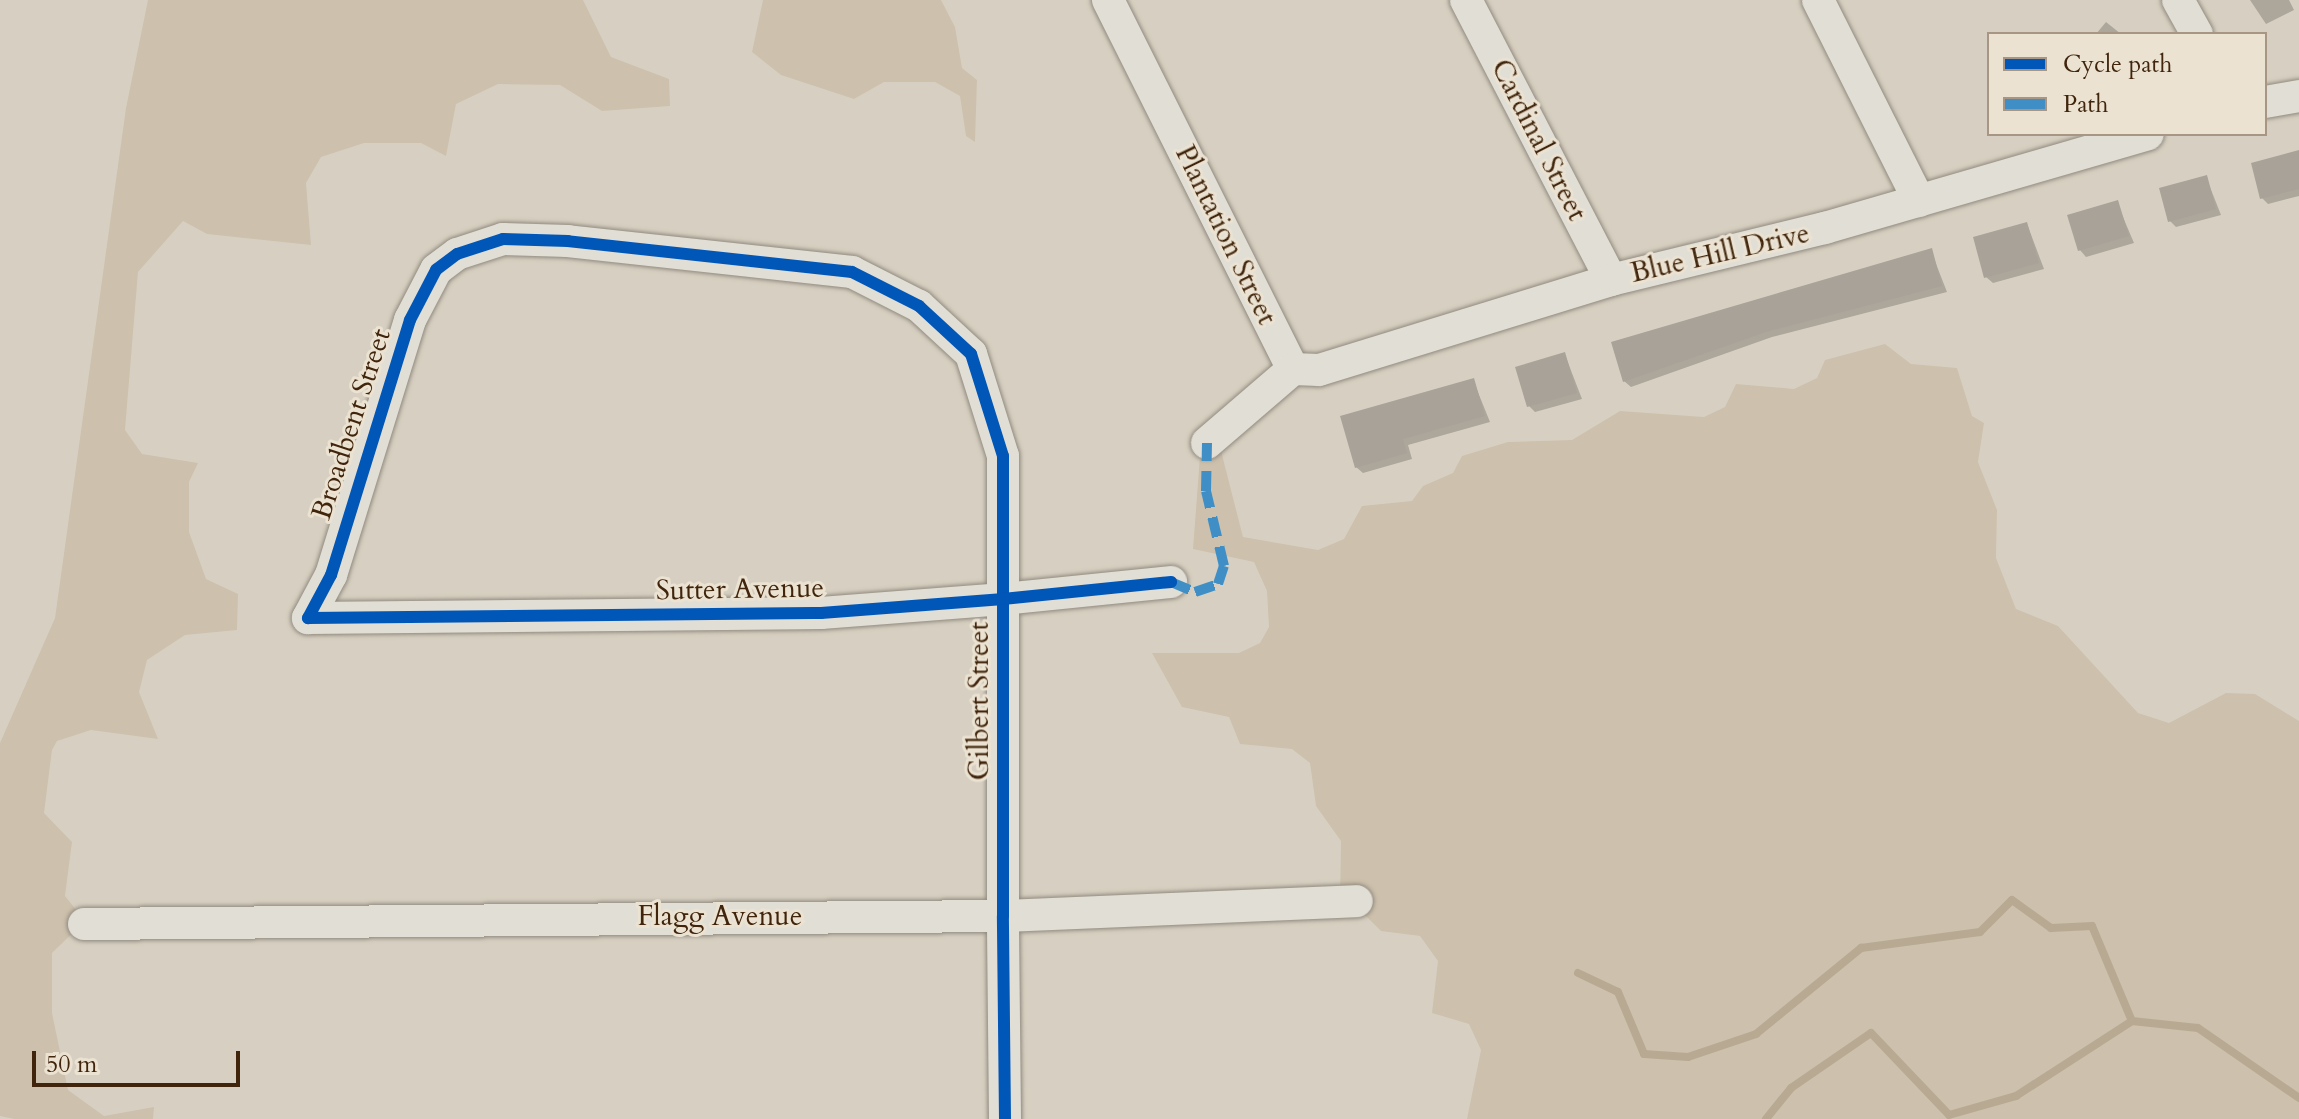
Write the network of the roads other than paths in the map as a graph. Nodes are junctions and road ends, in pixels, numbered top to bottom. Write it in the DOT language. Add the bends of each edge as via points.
graph roads {
  1 [pos="1108,0"];
  2 [pos="1466,0"];
  3 [pos="1818,0"];
  4 [pos="2178,0"];
  5 [pos="2196,32"];
  6 [pos="2299,96"];
  7 [pos="2267,102"];
  8 [pos="2141,136"];
  9 [pos="1919,201"];
  10 [pos="457,254"];
  11 [pos="1611,280"];
  12 [pos="1293,369"];
  13 [pos="1207,443"];
  14 [pos="1171,582"];
  15 [pos="1003,599"];
  16 [pos="308,618"];
  17 [pos="1357,901"];
  18 [pos="1003,916"];
  19 [pos="84,924"];
  20 [pos="1005,1119"];
  1 -- 12 [label="street, Plantation Street"];
  2 -- 11 [label="street, Cardinal Street"];
  3 -- 9 [label="street"];
  4 -- 5 [label="street"];
  6 -- 7 [label="street"];
  8 -- 9 [label="street, Blue Hill Drive"];
  9 -- 11 [label="street, Blue Hill Drive"];
  10 -- 15 [label="street, Gilbert Street" via="503,239 568,241 836,270 919,306 971,354 990,402 1003,456"];
  10 -- 16 [label="street, Broadbent Street" via="436,270 410,320 331,575"];
  11 -- 12 [label="street, Blue Hill Drive" via="1319,370"];
  12 -- 13 [label="street"];
  14 -- 15 [label="street, Sutter Avenue"];
  15 -- 16 [label="street, Sutter Avenue" via="821,613"];
  15 -- 18 [label="street, Gilbert Street"];
  17 -- 18 [label="street, Flagg Avenue"];
  18 -- 19 [label="street, Flagg Avenue"];
  18 -- 20 [label="street, Gilbert Street"];
}
